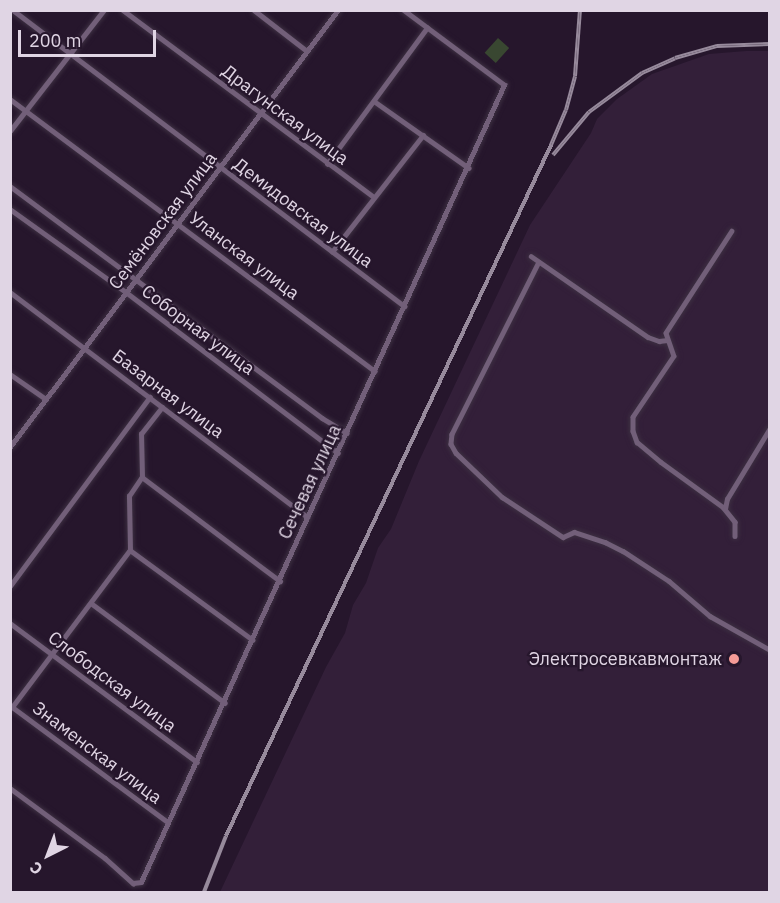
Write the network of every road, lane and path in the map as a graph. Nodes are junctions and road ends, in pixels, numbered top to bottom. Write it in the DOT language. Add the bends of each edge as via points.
graph roads {
  1 [pos="13,10"];
  2 [pos="104,10"];
  3 [pos="123,10"];
  4 [pos="254,10"];
  5 [pos="338,10"];
  6 [pos="403,10"];
  7 [pos="427,28"];
  8 [pos="307,51"];
  9 [pos="70,55"];
  10 [pos="10,99"];
  11 [pos="374,100"];
  12 [pos="25,110"];
  13 [pos="261,114"];
  14 [pos="10,131"];
  15 [pos="423,135"];
  16 [pos="327,164"];
  17 [pos="220,168"];
  18 [pos="469,168"];
  19 [pos="10,186"];
  20 [pos="374,198"];
  21 [pos="10,209"];
  22 [pos="177,223"];
  23 [pos="732,231"];
  24 [pos="332,252"];
  25 [pos="531,256"];
  26 [pos="539,262"];
  27 [pos="136,279"];
  28 [pos="10,292"];
  29 [pos="126,292"];
  30 [pos="405,306"];
  31 [pos="667,340"];
  32 [pos="84,347"];
  33 [pos="375,371"];
  34 [pos="10,374"];
  35 [pos="150,397"];
  36 [pos="46,399"];
  37 [pos="162,407"];
  38 [pos="770,428"];
  39 [pos="347,433"];
  40 [pos="10,447"];
  41 [pos="338,453"];
  42 [pos="142,477"];
  43 [pos="725,508"];
  44 [pos="308,517"];
  45 [pos="735,536"];
  46 [pos="130,550"];
  47 [pos="280,581"];
  48 [pos="10,586"];
  49 [pos="91,603"];
  50 [pos="10,623"];
  51 [pos="253,640"];
  52 [pos="770,650"];
  53 [pos="53,655"];
  54 [pos="225,703"];
  55 [pos="11,706"];
  56 [pos="197,762"];
  57 [pos="10,788"];
  58 [pos="168,822"];
  1 -- 9 [label="street, Демидовская улица"];
  2 -- 9 [label="street"];
  3 -- 13 [label="street, Драгунская улица"];
  4 -- 8 [label="street"];
  5 -- 8 [label="street, Семёновская улица"];
  6 -- 7 [label="street"];
  7 -- 11 [label="street"];
  7 -- 18 [label="street, Сечевая улица" via="504,85"];
  8 -- 13 [label="street, Семёновская улица"];
  9 -- 12 [label="street"];
  9 -- 17 [label="street, Демидовская улица"];
  10 -- 12 [label="street, Уланская улица"];
  11 -- 15 [label="street"];
  11 -- 16 [label="street"];
  12 -- 14 [label="street"];
  12 -- 22 [label="street, Уланская улица"];
  13 -- 16 [label="street, Драгунская улица"];
  13 -- 17 [label="street, Семёновская улица"];
  15 -- 18 [label="street"];
  15 -- 20 [label="street"];
  16 -- 20 [label="street, Драгунская улица"];
  17 -- 22 [label="street, Семёновская улица"];
  17 -- 24 [label="street, Демидовская улица"];
  18 -- 30 [label="street, Сечевая улица"];
  19 -- 27 [label="street"];
  20 -- 24 [label="street"];
  21 -- 29 [label="street, Соборная улица"];
  22 -- 27 [label="street, Семёновская улица"];
  22 -- 33 [label="street, Уланская улица"];
  23 -- 31 [label="street" via="672,322"];
  24 -- 30 [label="street, Демидовская улица"];
  25 -- 26 [label="street"];
  26 -- 31 [label="street" via="648,337"];
  26 -- 52 [label="street" via="452,434 452,444 464,462 502,497 563,537 574,532 605,542 669,581 710,616"];
  27 -- 29 [label="street, Семёновская улица"];
  27 -- 39 [label="street"];
  28 -- 32 [label="street, Базарная улица"];
  29 -- 32 [label="street, Семёновская улица"];
  29 -- 41 [label="street, Соборная улица"];
  30 -- 33 [label="street, Сечевая улица"];
  31 -- 43 [label="street" via="674,356 633,417 633,431 637,442"];
  32 -- 35 [label="street, Базарная улица"];
  32 -- 36 [label="street, Семёновская улица"];
  33 -- 39 [label="street, Сечевая улица"];
  34 -- 36 [label="street"];
  35 -- 37 [label="street, Базарная улица"];
  35 -- 48 [label="street"];
  36 -- 40 [label="street, Семёновская улица"];
  37 -- 42 [label="street" via="141,434"];
  37 -- 44 [label="street, Базарная улица"];
  38 -- 43 [label="street"];
  39 -- 41 [label="street, Сечевая улица"];
  41 -- 44 [label="street, Сечевая улица"];
  42 -- 46 [label="street" via="129,496"];
  42 -- 47 [label="street"];
  43 -- 45 [label="street" via="735,522"];
  44 -- 47 [label="street, Сечевая улица"];
  46 -- 49 [label="street"];
  46 -- 51 [label="street"];
  47 -- 51 [label="street, Сечевая улица"];
  49 -- 53 [label="street"];
  49 -- 54 [label="street"];
  50 -- 53 [label="street, Слободская улица"];
  51 -- 54 [label="street, Сечевая улица"];
  53 -- 55 [label="street"];
  53 -- 56 [label="street, Слободская улица"];
  54 -- 56 [label="street, Сечевая улица"];
  55 -- 58 [label="street, Знаменская улица"];
  56 -- 58 [label="street, Сечевая улица"];
  57 -- 58 [label="street, Сечевая улица" via="133,883 141,882 145,876"];
}
